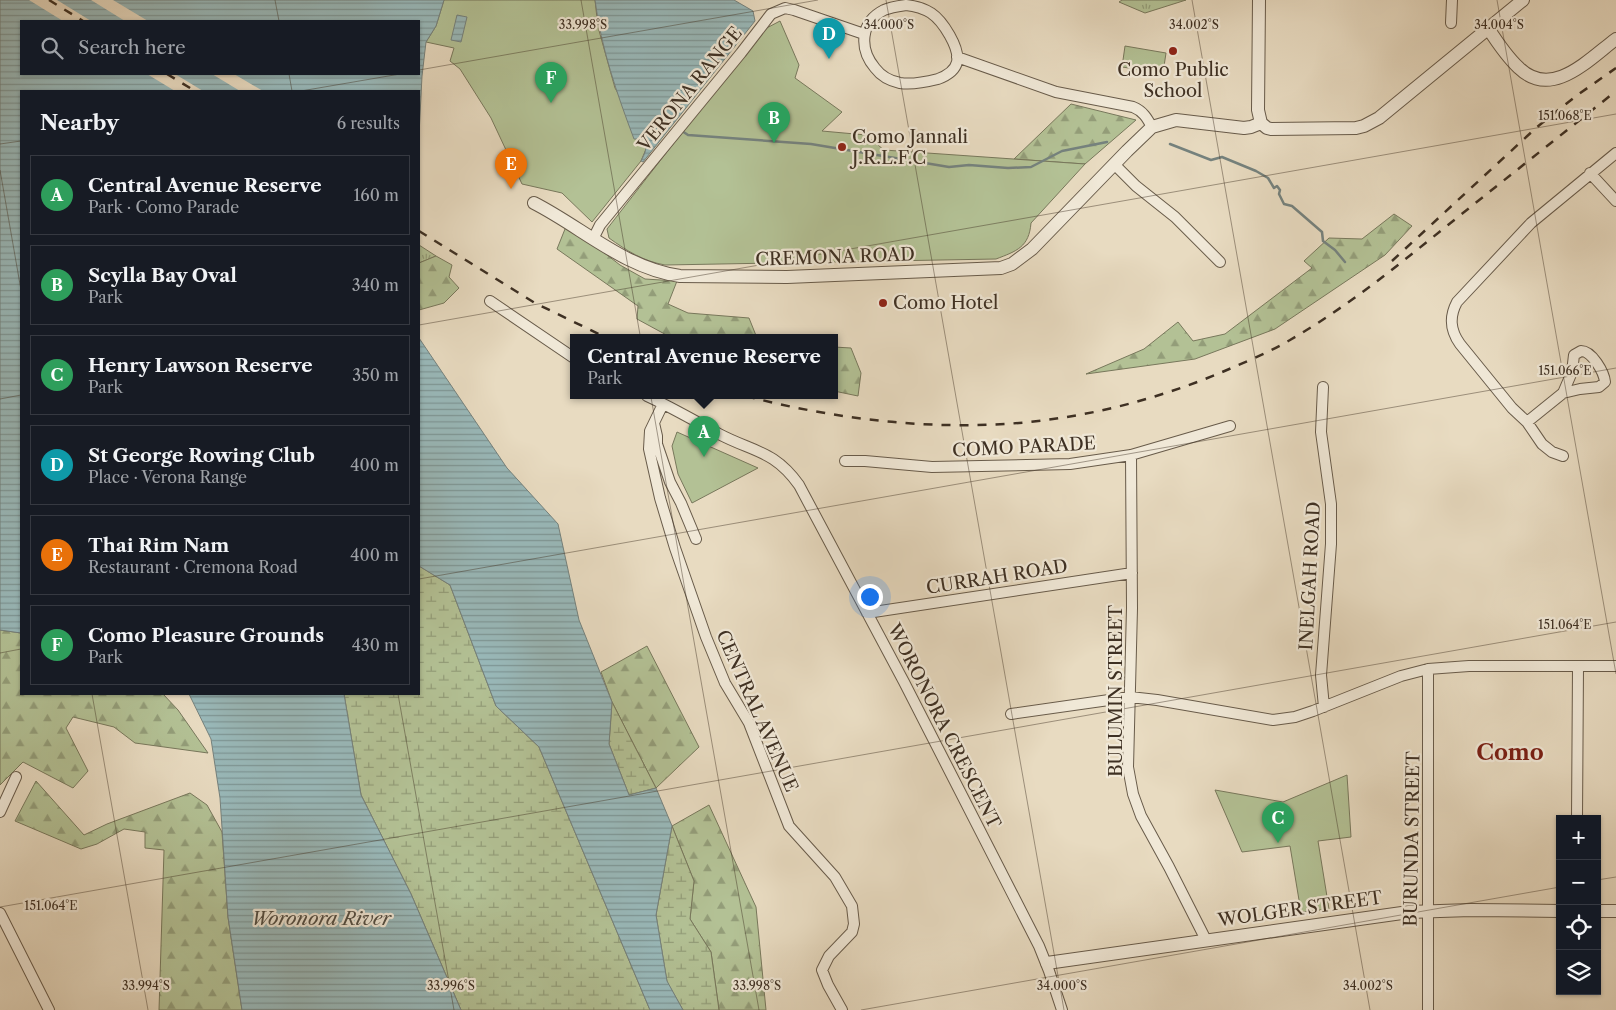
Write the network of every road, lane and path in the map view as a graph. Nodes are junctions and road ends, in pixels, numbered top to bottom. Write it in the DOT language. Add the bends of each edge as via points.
graph roads {
  1 [pos="1259,0"];
  2 [pos="1452,0"];
  3 [pos="1523,0"];
  4 [pos="1451,23"];
  5 [pos="1488,28"];
  6 [pos="864,34"];
  7 [pos="1616,39"];
  8 [pos="957,57"];
  9 [pos="1261,123"];
  10 [pos="1152,127"];
  11 [pos="1616,153"];
  12 [pos="1114,164"];
  13 [pos="1590,174"];
  14 [pos="1616,201"];
  15 [pos="534,203"];
  16 [pos="593,239"];
  17 [pos="1220,262"];
  18 [pos="490,301"];
  19 [pos="570,355"];
  20 [pos="1323,387"];
  21 [pos="1562,393"];
  22 [pos="653,399"];
  23 [pos="663,404"];
  24 [pos="1526,422"];
  25 [pos="654,423"];
  26 [pos="1230,426"];
  27 [pos="1131,454"];
  28 [pos="1563,456"];
  29 [pos="845,461"];
  30 [pos="696,539"];
  31 [pos="1132,573"];
  32 [pos="867,613"];
  33 [pos="1616,666"];
  34 [pos="1578,667"];
  35 [pos="1428,669"];
  36 [pos="1130,697"];
  37 [pos="1324,707"];
  38 [pos="1011,714"];
  39 [pos="16,777"];
  40 [pos="0,812"];
  41 [pos="1578,815"];
  42 [pos="1427,911"];
  43 [pos="1556,911"];
  44 [pos="1601,911"];
  45 [pos="1616,911"];
  46 [pos="0,913"];
  47 [pos="3,928"];
  48 [pos="1206,940"];
  49 [pos="1047,963"];
  50 [pos="49,1010"];
  51 [pos="842,1010"];
  52 [pos="1062,1010"];
  53 [pos="1428,1010"];
  1 -- 9 [label="street" via="1258,110"];
  2 -- 4 [label="street"];
  3 -- 5 [label="street"];
  5 -- 7 [label="street" via="1519,68 1532,77 1545,80 1569,74"];
  5 -- 9 [label="street" via="1379,118 1364,126 1271,129"];
  6 -- 8 [label="street" via="871,21 883,10 898,6 916,7 939,20"];
  6 -- 8 [label="street" via="864,49 871,63 882,76 899,83 940,78 954,69"];
  6 -- 16 [label="street, VERONA RANGE" via="785,8 771,14 600,225"];
  8 -- 10 [label="street" via="1056,92 1133,107 1144,114"];
  9 -- 10 [label="street" via="1244,128 1176,120"];
  10 -- 12 [label="street, CREMONA ROAD"];
  11 -- 13 [label="street"];
  12 -- 16 [label="street, CREMONA ROAD" via="1023,257 1012,264 990,269 787,277 680,276 647,269"];
  12 -- 17 [label="street"];
  13 -- 14 [label="street"];
  13 -- 24 [label="street" via="1514,239 1457,302 1451,321 1456,338"];
  15 -- 16 [label="street, CREMONA ROAD"];
  18 -- 19 [label="street"];
  20 -- 37 [label="street, INELGAH ROAD" via="1321,432 1331,504 1321,675"];
  21 -- 21 [label="street" via="1572,372 1574,355 1581,351 1588,353 1605,382 1599,388"];
  21 -- 24 [label="street"];
  22 -- 23 [label="street"];
  23 -- 25 [label="street, CENTRAL AVENUE"];
  23 -- 32 [label="street, WORONORA CRESCENT" via="765,453 791,473"];
  24 -- 28 [label="street" via="1547,449"];
  25 -- 30 [label="street" via="657,444 670,482"];
  25 -- 51 [label="street, CENTRAL AVENUE" via="650,430 649,449 660,498 715,659 748,723 789,826 835,877 852,906 852,932 829,956 822,970"];
  26 -- 27 [label="street, COMO PARADE"];
  27 -- 29 [label="street, COMO PARADE" via="1038,466 932,467"];
  27 -- 31 [label="street, BULUMIN STREET"];
  31 -- 32 [label="street, CURRAH ROAD"];
  31 -- 36 [label="street, BULUMIN STREET"];
  32 -- 49 [label="street, WORONORA CRESCENT"];
  33 -- 34 [label="street"];
  34 -- 35 [label="street"];
  34 -- 41 [label="street"];
  35 -- 37 [label="street" via="1401,676"];
  35 -- 42 [label="street, BURUNDA STREET"];
  36 -- 37 [label="street" via="1273,720 1295,717"];
  36 -- 38 [label="street"];
  36 -- 48 [label="street, BULUMIN STREET" via="1128,767 1133,794 1140,816"];
  39 -- 40 [label="street"];
  42 -- 43 [label="street, WOLGER STREET"];
  42 -- 48 [label="street, WOLGER STREET"];
  42 -- 53 [label="street, BURUNDA STREET"];
  44 -- 45 [label="street"];
  46 -- 47 [label="street"];
  47 -- 50 [label="street"];
  48 -- 49 [label="street, WOLGER STREET"];
  49 -- 52 [label="street, WORONORA CRESCENT"];
}
